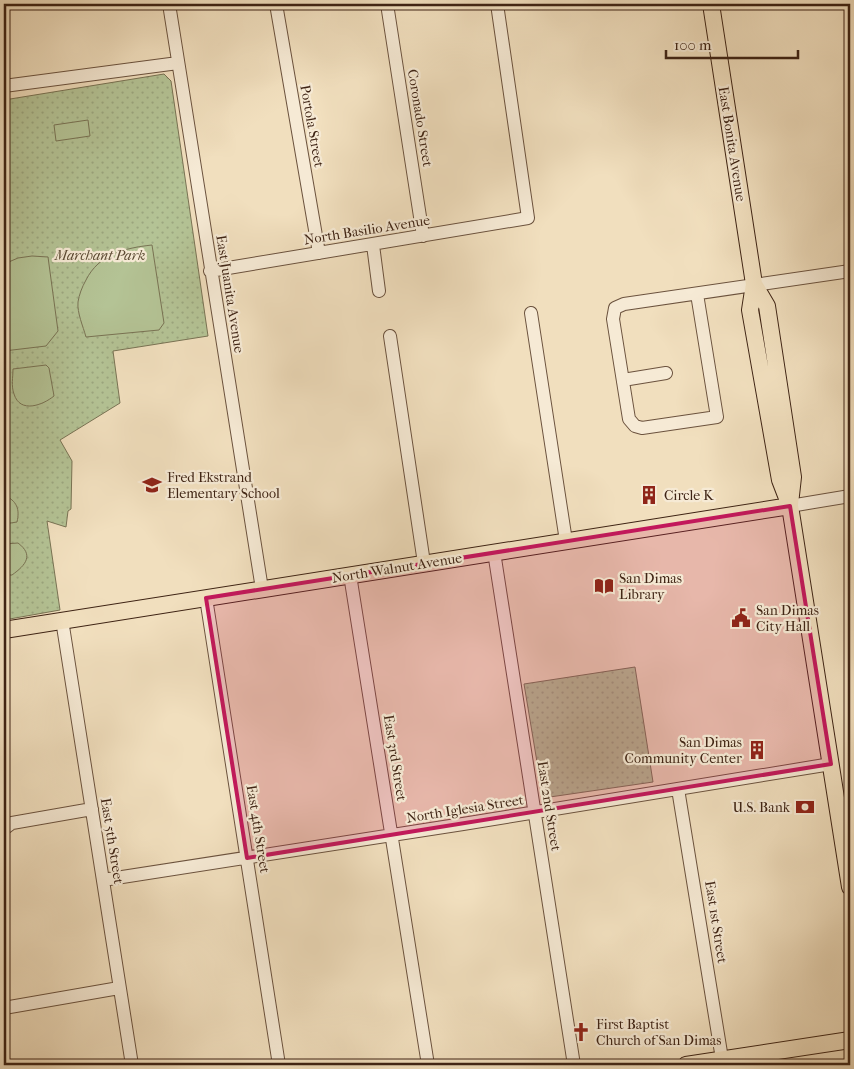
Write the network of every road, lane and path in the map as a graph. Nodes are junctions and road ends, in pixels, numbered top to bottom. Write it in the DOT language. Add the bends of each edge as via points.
graph roads {
  1 [pos="169,4"];
  2 [pos="276,4"];
  3 [pos="387,4"];
  4 [pos="497,4"];
  5 [pos="711,4"];
  6 [pos="178,63"];
  7 [pos="4,86"];
  8 [pos="423,236"];
  9 [pos="373,244"];
  10 [pos="319,253"];
  11 [pos="210,270"];
  12 [pos="850,270"];
  13 [pos="754,284"];
  14 [pos="379,291"];
  15 [pos="697,294"];
  16 [pos="532,313"];
  17 [pos="390,336"];
  18 [pos="666,373"];
  19 [pos="623,380"];
  20 [pos="850,496"];
  21 [pos="790,506"];
  22 [pos="566,541"];
  23 [pos="494,552"];
  24 [pos="424,563"];
  25 [pos="350,575"];
  26 [pos="262,589"];
  27 [pos="206,598"];
  28 [pos="62,620"];
  29 [pos="4,630"];
  30 [pos="831,764"];
  31 [pos="678,789"];
  32 [pos="92,810"];
  33 [pos="535,812"];
  34 [pos="4,829"];
  35 [pos="392,835"];
  36 [pos="247,858"];
  37 [pos="103,880"];
  38 [pos="850,887"];
  39 [pos="119,988"];
  40 [pos="4,1008"];
  41 [pos="850,1040"];
  42 [pos="723,1062"];
  43 [pos="132,1065"];
  44 [pos="279,1065"];
  45 [pos="428,1065"];
  46 [pos="574,1065"];
  47 [pos="686,1065"];
  1 -- 6 [label="street, East Juanita Avenue"];
  2 -- 10 [label="street, Portola Street"];
  3 -- 8 [label="street, Coronado Street"];
  4 -- 8 [label="street, North Basilio Avenue" via="528,218"];
  5 -- 13 [label="main road, East Bonita Avenue"];
  6 -- 7 [label="street"];
  6 -- 11 [label="street, East Juanita Avenue"];
  8 -- 9 [label="street, North Basilio Avenue"];
  9 -- 10 [label="street, North Basilio Avenue"];
  9 -- 14 [label="street"];
  10 -- 11 [label="street, North Basilio Avenue"];
  11 -- 26 [label="street, East Juanita Avenue"];
  12 -- 13 [label="street"];
  13 -- 15 [label="street"];
  13 -- 21 [label="main road, East Bonita Avenue" via="750,310 780,480"];
  15 -- 19 [label="street" via="615,308 613,319"];
  15 -- 19 [label="street" via="717,417 642,428 635,426 629,419"];
  16 -- 22 [label="street"];
  17 -- 24 [label="street"];
  18 -- 19 [label="street"];
  20 -- 21 [label="street"];
  21 -- 22 [label="main road, North Walnut Avenue"];
  21 -- 30 [label="main road, East Bonita Avenue"];
  22 -- 23 [label="main road, North Walnut Avenue"];
  23 -- 24 [label="main road, North Walnut Avenue"];
  23 -- 33 [label="street, East 2nd Street"];
  24 -- 25 [label="main road, North Walnut Avenue"];
  25 -- 26 [label="main road, North Walnut Avenue"];
  25 -- 35 [label="street, East 3rd Street"];
  26 -- 27 [label="main road, North Walnut Avenue"];
  27 -- 28 [label="main road, North Walnut Avenue"];
  27 -- 36 [label="street, East 4th Street"];
  28 -- 29 [label="main road, North Walnut Avenue"];
  28 -- 32 [label="street, East 5th Street"];
  30 -- 31 [label="street, North Iglesia Street"];
  30 -- 38 [label="main road, East Bonita Avenue"];
  31 -- 33 [label="street, North Iglesia Street"];
  31 -- 42 [label="street, East 1st Street"];
  32 -- 34 [label="street" via="12,823"];
  32 -- 37 [label="street, East 5th Street"];
  33 -- 35 [label="street, North Iglesia Street"];
  33 -- 46 [label="street, East 2nd Street"];
  35 -- 36 [label="street, North Iglesia Street"];
  35 -- 45 [label="street, East 3rd Street"];
  36 -- 37 [label="street, North Iglesia Street"];
  36 -- 44 [label="street, East 4th Street"];
  37 -- 39 [label="street, East 5th Street"];
  39 -- 40 [label="street"];
  39 -- 43 [label="street, East 5th Street"];
  41 -- 42 [label="main road"];
  42 -- 47 [label="main road"];
}
